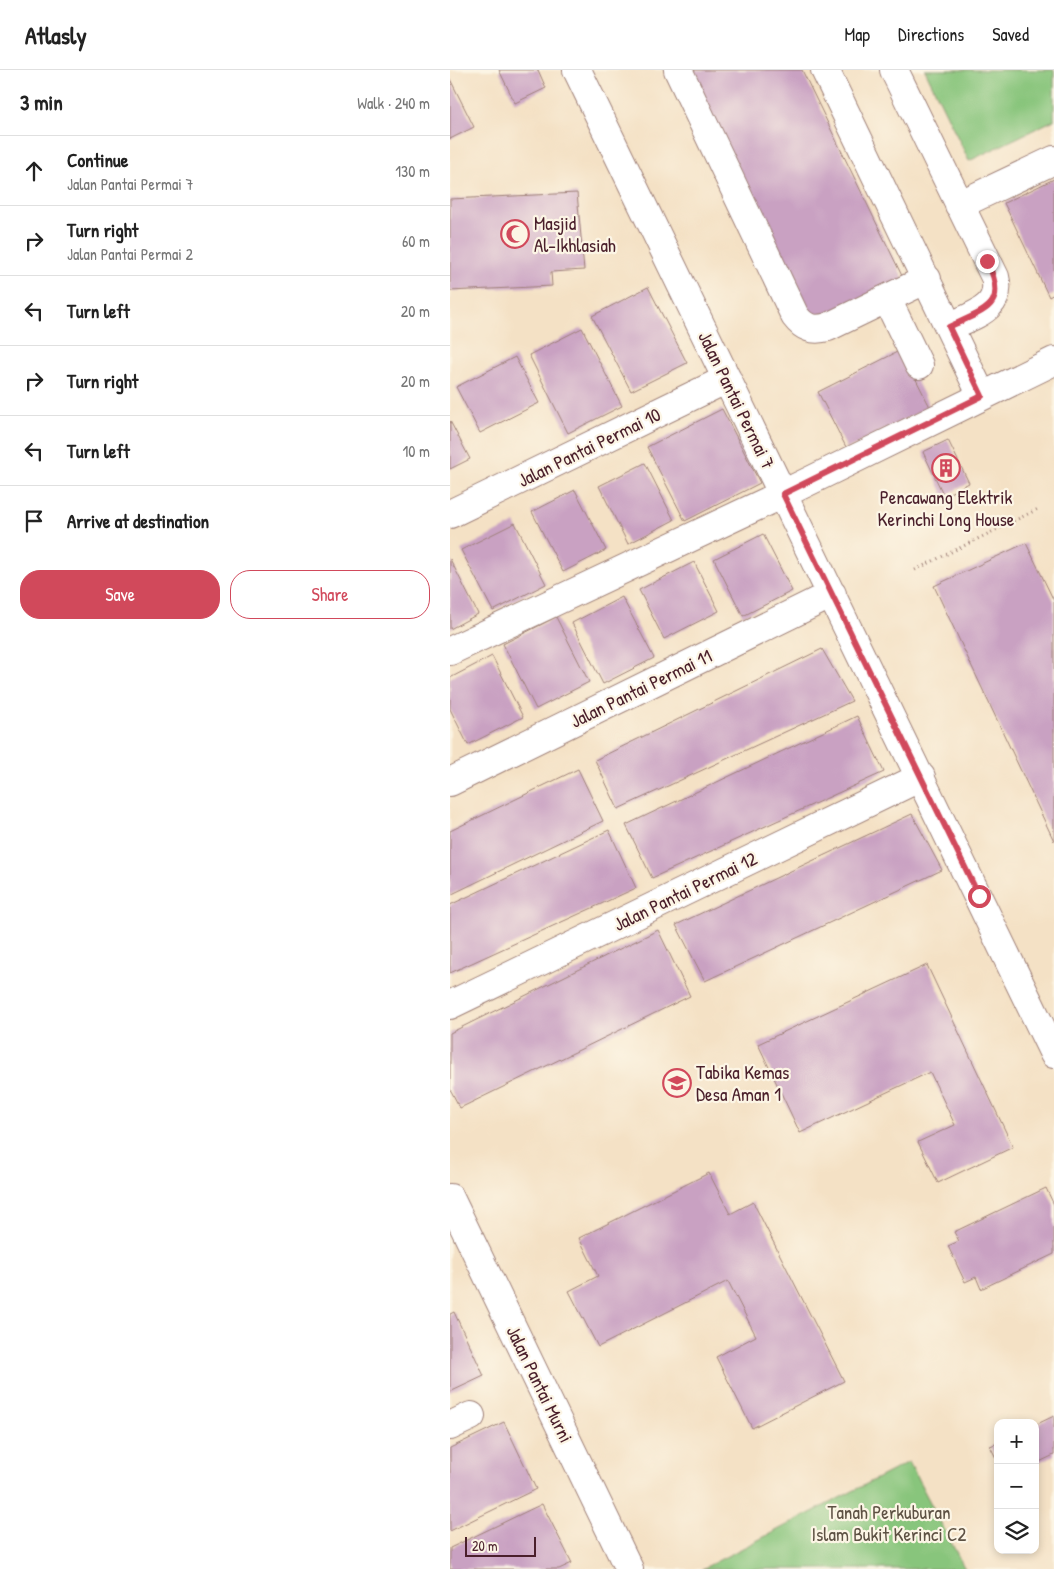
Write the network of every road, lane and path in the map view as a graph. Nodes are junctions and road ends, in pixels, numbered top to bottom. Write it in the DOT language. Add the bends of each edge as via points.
graph roads {
  1 [pos="577,70"];
  2 [pos="678,70"];
  3 [pos="825,70"];
  4 [pos="894,70"];
  5 [pos="1054,160"];
  6 [pos="960,205"];
  7 [pos="927,279"];
  8 [pos="887,299"];
  9 [pos="949,327"];
  10 [pos="1054,361"];
  11 [pos="919,365"];
  12 [pos="727,379"];
  13 [pos="982,396"];
  14 [pos="783,494"];
  15 [pos="1038,509"];
  16 [pos="450,514"];
  17 [pos="915,570"];
  18 [pos="832,594"];
  19 [pos="450,651"];
  20 [pos="921,777"];
  21 [pos="450,782"];
  22 [pos="450,1005"];
  23 [pos="1054,1054"];
  24 [pos="450,1198"];
  25 [pos="629,1569"];
  1 -- 12 [label="street, Jalan Pantai Permai 7"];
  2 -- 8 [label="street" via="801,323 810,328 828,327"];
  3 -- 7 [label="street"];
  4 -- 6 [label="street"];
  5 -- 6 [label="street"];
  6 -- 9 [label="street" via="997,286 991,304"];
  7 -- 8 [label="street"];
  7 -- 9 [label="street"];
  8 -- 11 [label="street"];
  9 -- 13 [label="street"];
  10 -- 13 [label="street"];
  12 -- 14 [label="street, Jalan Pantai Permai 7"];
  12 -- 16 [label="street, Jalan Pantai Permai 10"];
  13 -- 14 [label="street"];
  14 -- 18 [label="street, Jalan Pantai Permai 7"];
  14 -- 19 [label="street"];
  15 -- 17 [label="path"];
  18 -- 20 [label="street, Jalan Pantai Permai 7"];
  18 -- 21 [label="street, Jalan Pantai Permai 11"];
  20 -- 22 [label="street, Jalan Pantai Permai 12"];
  20 -- 23 [label="street, Jalan Pantai Permai 7"];
  24 -- 25 [label="street, Jalan Pantai Murni"];
}
